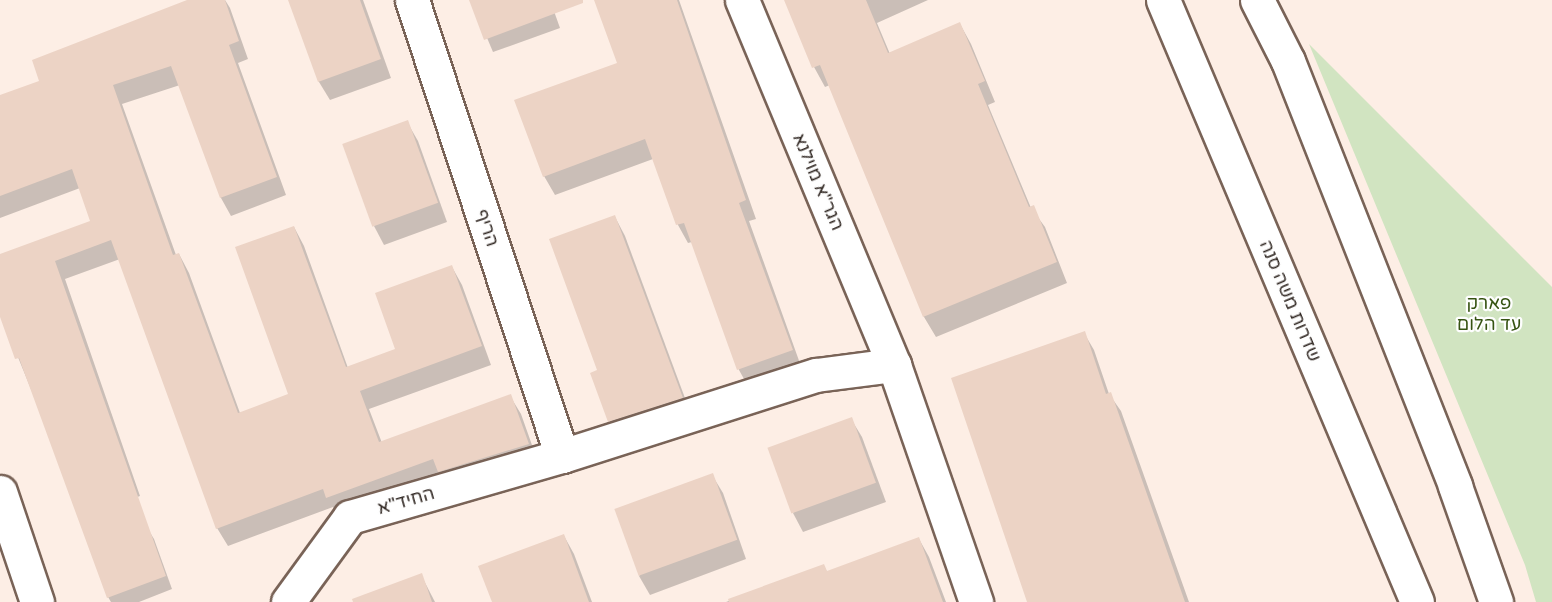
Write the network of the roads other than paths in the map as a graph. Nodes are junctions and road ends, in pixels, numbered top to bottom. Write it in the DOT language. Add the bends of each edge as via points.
graph roads {
  1 [pos="412,0"];
  2 [pos="742,0"];
  3 [pos="1163,0"];
  4 [pos="1257,0"];
  5 [pos="894,365"];
  6 [pos="562,456"];
  7 [pos="0,492"];
  8 [pos="37,602"];
  9 [pos="288,602"];
  10 [pos="976,602"];
  11 [pos="1417,602"];
  12 [pos="1496,602"];
  1 -- 6 [label="street, הריף"];
  2 -- 5 [label="street, הגר\"א מוילנא"];
  3 -- 11 [label="street, שדרות משה סנה"];
  4 -- 12 [label="street" via="1288,61 1451,475"];
  5 -- 6 [label="street" via="816,375"];
  5 -- 10 [label="street, הגר\"א מוילנא"];
  6 -- 9 [label="street, החיד\"א" via="350,517"];
  7 -- 8 [label="street"];
}
